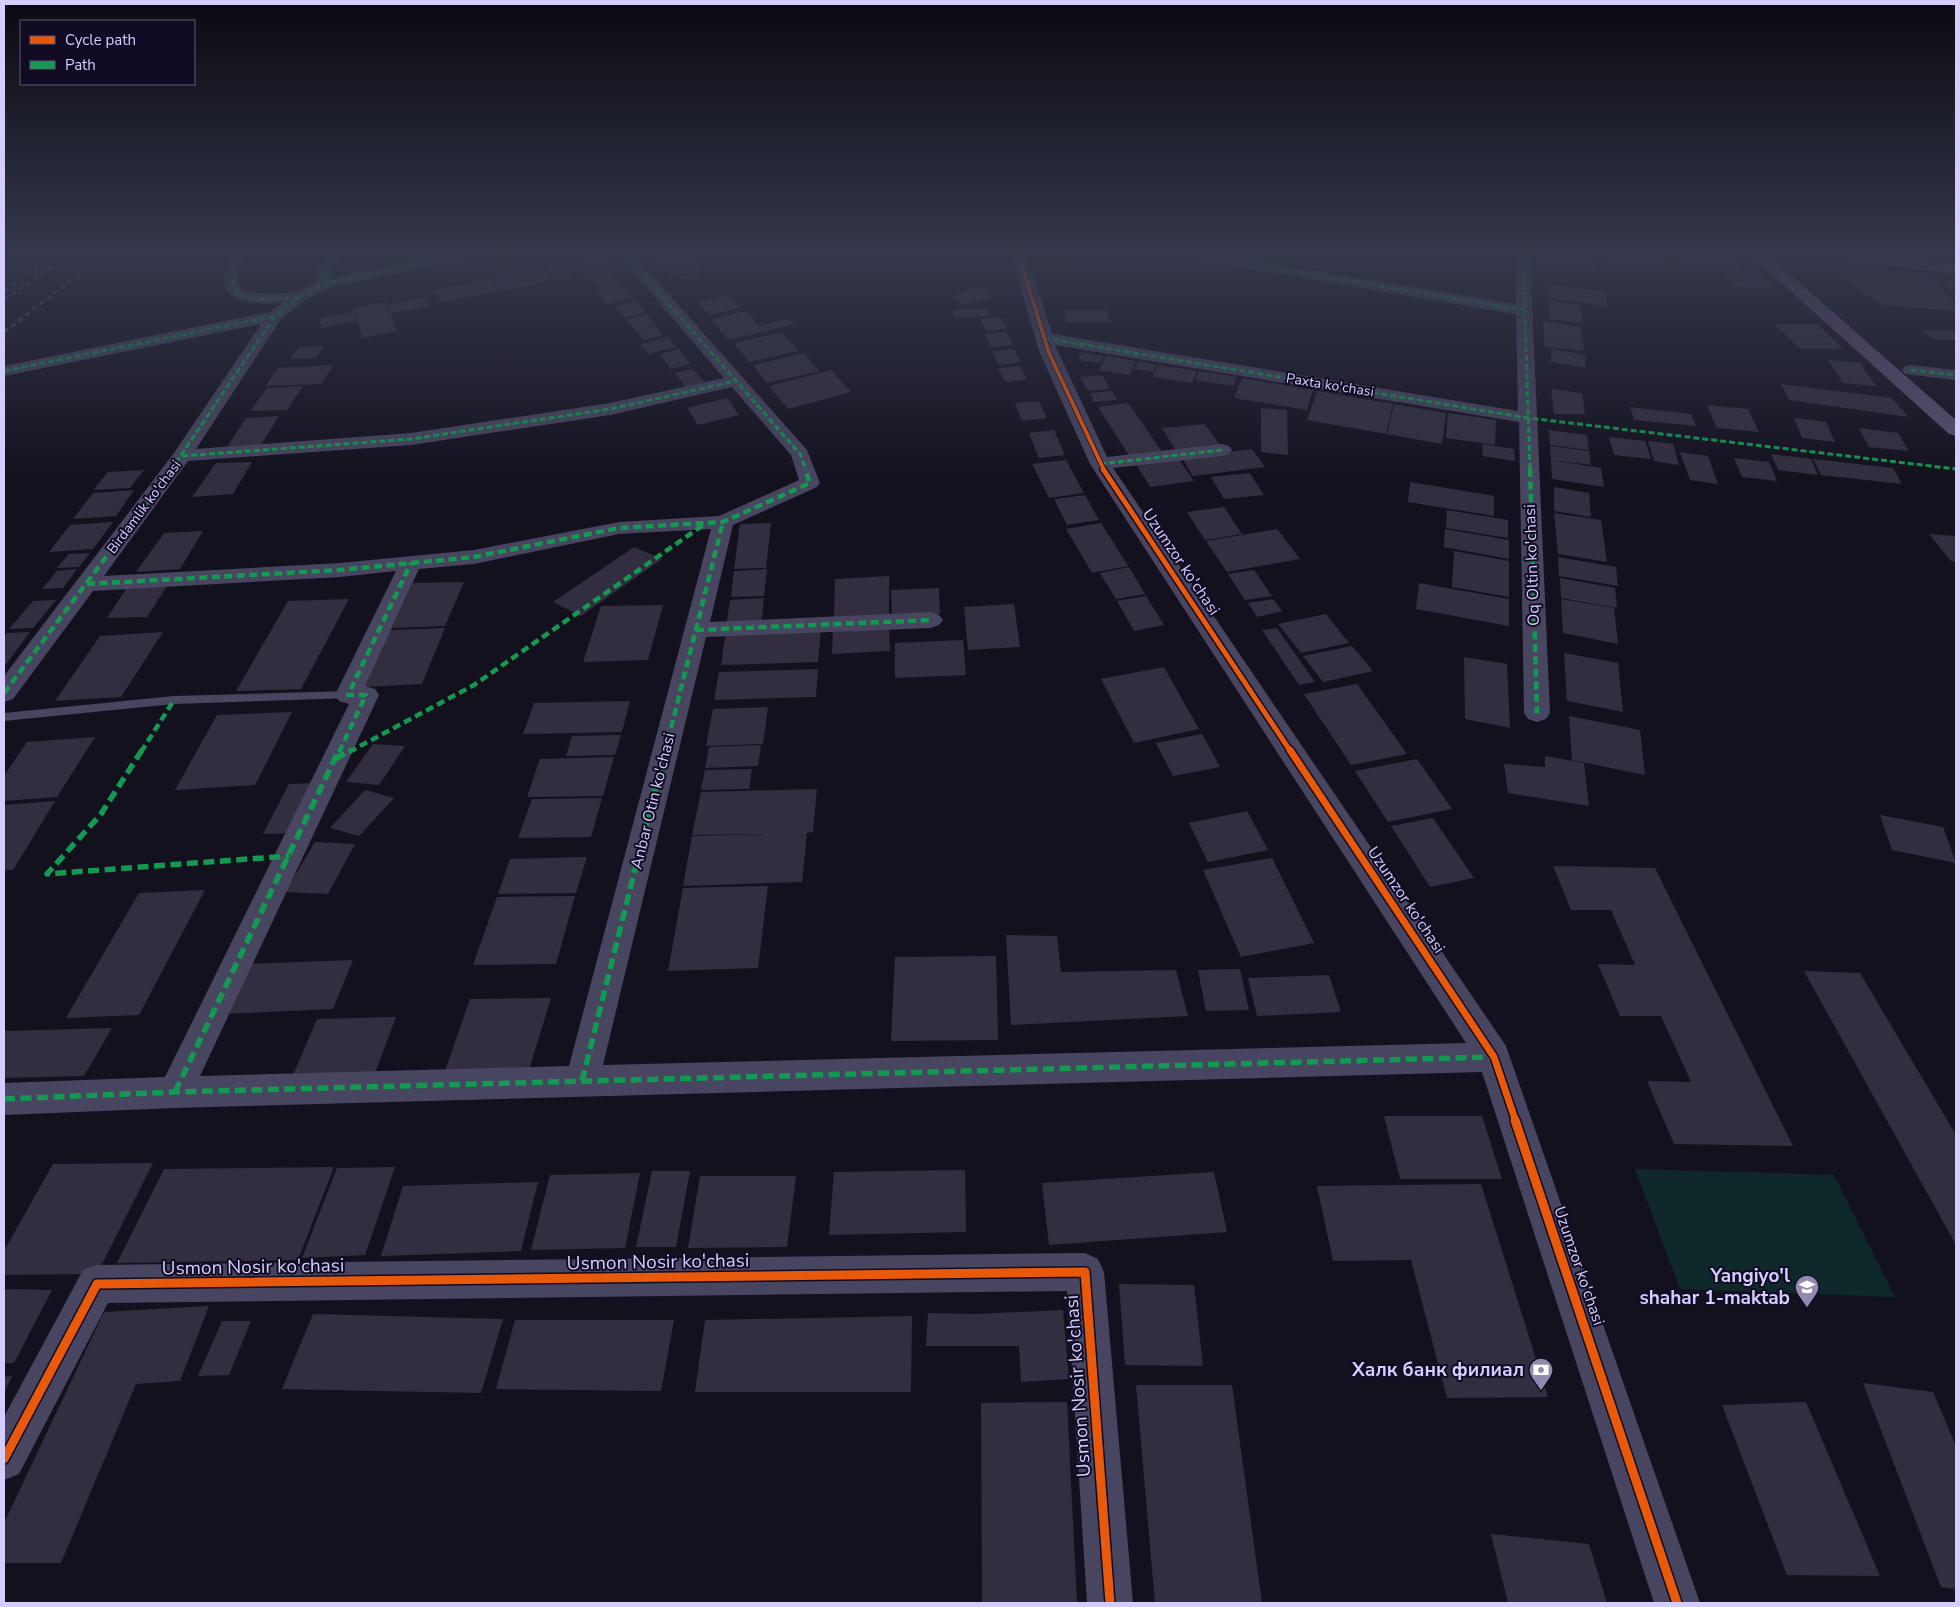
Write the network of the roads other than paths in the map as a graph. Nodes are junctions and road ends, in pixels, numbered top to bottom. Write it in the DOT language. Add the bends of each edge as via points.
graph roads {
  1 [pos="201,331"];
  2 [pos="265,331"];
  3 [pos="692,331"];
  4 [pos="1042,331"];
  5 [pos="1525,331"];
  6 [pos="1844,331"];
  7 [pos="1867,331"];
  8 [pos="1044,338"];
  9 [pos="1911,370"];
  10 [pos="4,371"];
  11 [pos="1956,375"];
  12 [pos="736,381"];
  13 [pos="1956,409"];
  14 [pos="1528,418"];
  15 [pos="1956,430"];
  16 [pos="1222,450"];
  17 [pos="182,456"];
  18 [pos="1100,464"];
  19 [pos="723,522"];
  20 [pos="411,563"];
  21 [pos="87,584"];
  22 [pos="931,620"];
  23 [pos="696,630"];
  24 [pos="4,692"];
  25 [pos="348,695"];
  26 [pos="1537,713"];
  27 [pos="4,717"];
  28 [pos="1494,1056"];
  29 [pos="582,1081"];
  30 [pos="175,1092"];
  31 [pos="4,1099"];
  32 [pos="4,1459"];
  33 [pos="1110,1603"];
  34 [pos="1678,1603"];
  1 -- 10 [label="street"];
  2 -- 17 [label="street, Birdamlik ko'chasi"];
  3 -- 12 [label="street"];
  4 -- 8 [label="street, Uzumzor ko'chasi"];
  5 -- 14 [label="street"];
  6 -- 15 [label="main road"];
  7 -- 9 [label="main road"];
  8 -- 14 [label="street, Paxta ko'chasi"];
  8 -- 18 [label="street, Uzumzor ko'chasi"];
  9 -- 11 [label="street"];
  9 -- 13 [label="main road"];
  12 -- 17 [label="street" via="610,409 411,439"];
  12 -- 19 [label="street" via="800,454 810,483"];
  14 -- 26 [label="street, Oq Oltin ko'chasi"];
  16 -- 18 [label="street"];
  17 -- 21 [label="street, Birdamlik ko'chasi"];
  18 -- 28 [label="street, Uzumzor ko'chasi"];
  19 -- 20 [label="street" via="618,528 474,557"];
  19 -- 23 [label="street, Anbar Otin ko'chasi"];
  20 -- 21 [label="street"];
  20 -- 25 [label="street"];
  21 -- 24 [label="street, Birdamlik ko'chasi"];
  22 -- 23 [label="street"];
  23 -- 29 [label="street, Anbar Otin ko'chasi"];
  25 -- 27 [label="lane" via="174,700"];
  25 -- 30 [label="street" via="366,696"];
  28 -- 29 [label="street"];
  28 -- 34 [label="street, Uzumzor ko'chasi"];
  29 -- 30 [label="street"];
  30 -- 31 [label="street"];
  32 -- 33 [label="street, Usmon Nosir ko'chasi" via="97,1284 1085,1272"];
}
